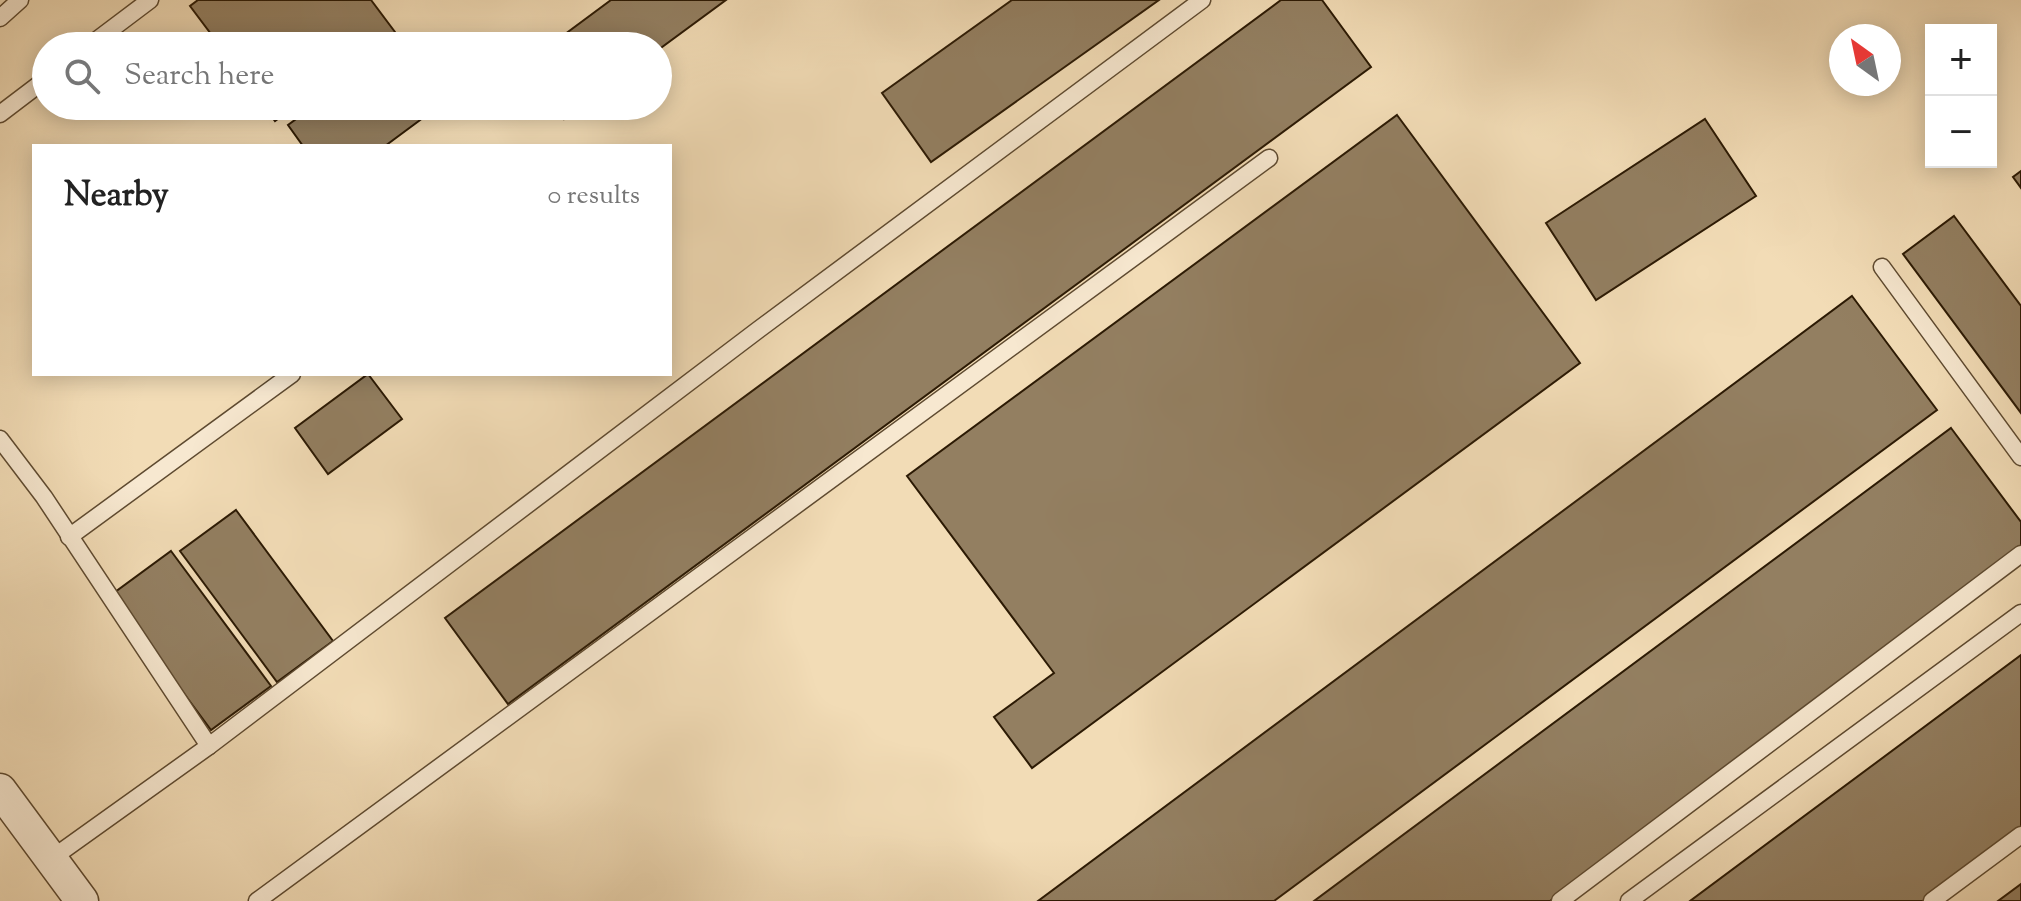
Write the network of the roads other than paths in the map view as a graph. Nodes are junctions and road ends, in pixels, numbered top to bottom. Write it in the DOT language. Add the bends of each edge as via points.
graph roads {
  1 [pos="20,0"];
  2 [pos="150,0"];
  3 [pos="1202,0"];
  4 [pos="0,18"];
  5 [pos="108,32"];
  6 [pos="32,90"];
  7 [pos="0,114"];
  8 [pos="1269,158"];
  9 [pos="1882,267"];
  10 [pos="289,376"];
  11 [pos="0,439"];
  12 [pos="2021,457"];
  13 [pos="69,537"];
  14 [pos="2021,554"];
  15 [pos="2021,613"];
  16 [pos="209,746"];
  17 [pos="0,790"];
  18 [pos="2021,835"];
  19 [pos="51,859"];
  20 [pos="82,901"];
  21 [pos="257,901"];
  22 [pos="1560,901"];
  23 [pos="1629,901"];
  24 [pos="1932,901"];
  1 -- 4 [label="lane"];
  2 -- 5 [label="lane"];
  3 -- 16 [label="lane"];
  6 -- 7 [label="lane"];
  8 -- 21 [label="lane"];
  9 -- 12 [label="lane"];
  10 -- 13 [label="lane"];
  11 -- 13 [label="lane"];
  13 -- 16 [label="lane"];
  14 -- 22 [label="lane"];
  15 -- 23 [label="lane"];
  16 -- 19 [label="lane"];
  17 -- 19 [label="street"];
  18 -- 24 [label="lane"];
  19 -- 20 [label="street"];
}
